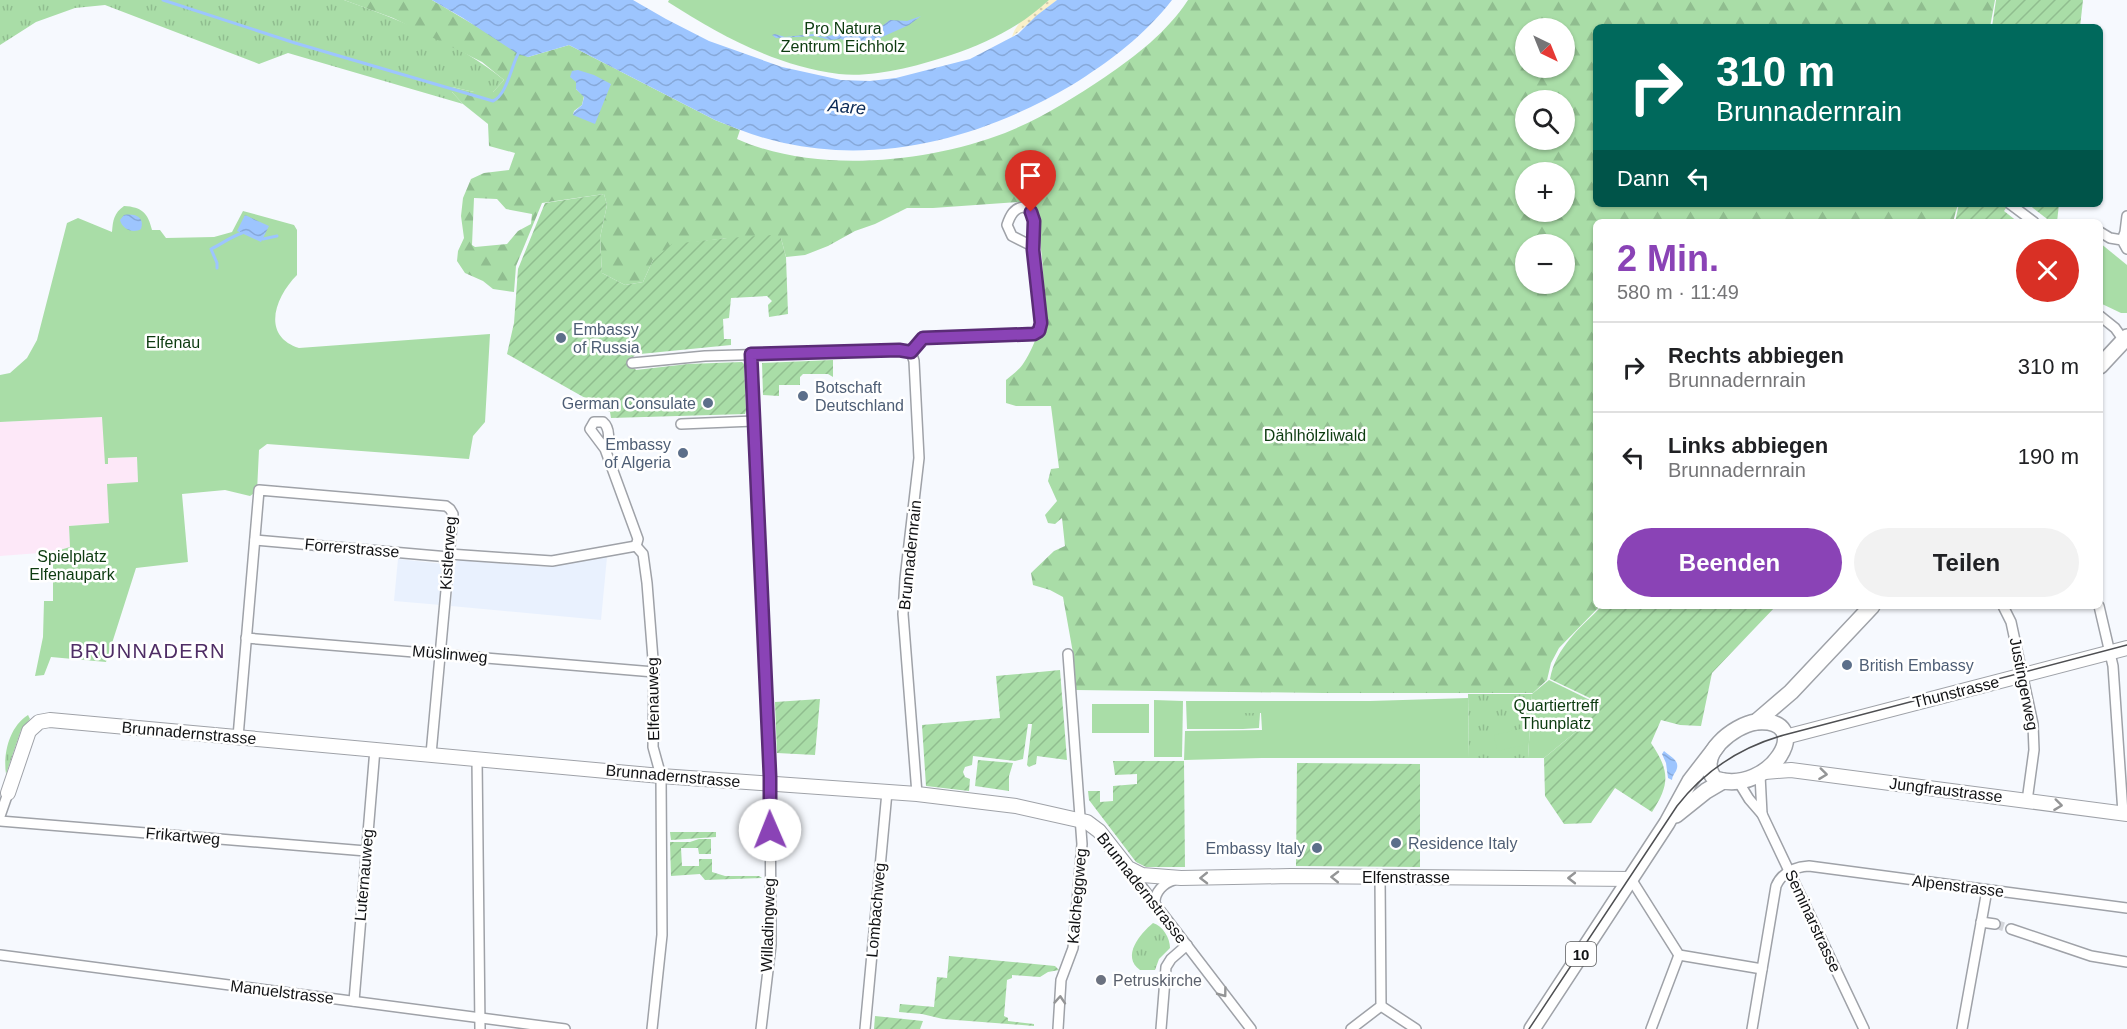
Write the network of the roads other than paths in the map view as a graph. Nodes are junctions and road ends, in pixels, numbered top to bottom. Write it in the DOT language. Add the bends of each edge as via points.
graph roads {
  1 [pos="2014,207"];
  2 [pos="2127,216"];
  3 [pos="2030,219"];
  4 [pos="2103,234"];
  5 [pos="2125,246"];
  6 [pos="1033,250"];
  7 [pos="2103,318"];
  8 [pos="2126,342"];
  9 [pos="911,352"];
  10 [pos="751,354"];
  11 [pos="632,363"];
  12 [pos="2103,363"];
  13 [pos="754,421"];
  14 [pos="681,424"];
  15 [pos="605,449"];
  16 [pos="255,540"];
  17 [pos="636,546"];
  18 [pos="449,555"];
  19 [pos="1869,609"];
  20 [pos="2004,609"];
  21 [pos="2100,609"];
  22 [pos="246,638"];
  23 [pos="2127,648"];
  24 [pos="2111,652"];
  25 [pos="440,654"];
  26 [pos="1068,654"];
  27 [pos="654,672"];
  28 [pos="2023,675"];
  29 [pos="1791,692"];
  30 [pos="1756,722"];
  31 [pos="1781,731"];
  32 [pos="238,737"];
  33 [pos="1716,746"];
  34 [pos="2124,748"];
  35 [pos="375,749"];
  36 [pos="431,754"];
  37 [pos="477,759"];
  38 [pos="1762,773"];
  39 [pos="661,776"];
  40 [pos="1731,781"];
  41 [pos="770,784"];
  42 [pos="887,792"];
  43 [pos="8,793"];
  44 [pos="917,794"];
  45 [pos="2027,801"];
  46 [pos="2125,813"];
  47 [pos="1762,814"];
  48 [pos="0,816"];
  49 [pos="1081,820"];
  50 [pos="0,821"];
  51 [pos="1667,823"];
  52 [pos="366,851"];
  53 [pos="1128,868"];
  54 [pos="1789,871"];
  55 [pos="1380,877"];
  56 [pos="1181,878"];
  57 [pos="1631,879"];
  58 [pos="1987,890"];
  59 [pos="1155,904"];
  60 [pos="2127,908"];
  61 [pos="1982,922"];
  62 [pos="1995,924"];
  63 [pos="2011,929"];
  64 [pos="1187,945"];
  65 [pos="0,955"];
  66 [pos="1679,955"];
  67 [pos="2127,962"];
  68 [pos="1762,969"];
  69 [pos="354,1001"];
  70 [pos="1381,1006"];
  71 [pos="481,1019"];
  72 [pos="480,1029"];
  73 [pos="565,1029"];
  74 [pos="652,1029"];
  75 [pos="761,1029"];
  76 [pos="866,1029"];
  77 [pos="1058,1029"];
  78 [pos="1161,1029"];
  79 [pos="1251,1029"];
  80 [pos="1351,1029"];
  81 [pos="1416,1029"];
  82 [pos="1532,1029"];
  83 [pos="1651,1029"];
  84 [pos="1752,1029"];
  85 [pos="1864,1029"];
  86 [pos="1962,1029"];
  1 -- 3 [label="street"];
  2 -- 5 [label="street"];
  4 -- 5 [label="street"];
  6 -- 9 [label="street" via="1041,323 1037,333 923,338"];
  7 -- 8 [label="street"];
  8 -- 12 [label="main road"];
  9 -- 10 [label="street"];
  9 -- 44 [label="street, Brunnadernrain" via="919,458 903,614"];
  10 -- 11 [label="street"];
  10 -- 13 [label="street, Willadingweg"];
  13 -- 14 [label="street"];
  13 -- 41 [label="street, Willadingweg"];
  15 -- 17 [label="street, Elfenauweg" via="638,539"];
  16 -- 18 [label="street, Forrerstrasse"];
  16 -- 18 [label="street, Kistlerweg" via="259,490 448,507 453,514"];
  16 -- 22 [label="street"];
  17 -- 18 [label="street, Forrerstrasse" via="552,561"];
  17 -- 27 [label="street, Elfenauweg" via="642,551 646,572"];
  18 -- 25 [label="street, Kistlerweg"];
  19 -- 29 [label="main road"];
  20 -- 28 [label="street, Justingerweg" via="2011,622"];
  21 -- 24 [label="street"];
  22 -- 25 [label="street, Müslinweg"];
  22 -- 32 [label="street"];
  23 -- 24 [label="street, Thunstrasse"];
  24 -- 28 [label="street, Thunstrasse"];
  24 -- 34 [label="street"];
  25 -- 27 [label="street, Müslinweg"];
  25 -- 36 [label="street, Kistlerweg"];
  26 -- 49 [label="street, Kalcheggweg"];
  27 -- 39 [label="street, Elfenauweg" via="653,747"];
  28 -- 31 [label="street, Thunstrasse"];
  28 -- 45 [label="street, Justingerweg" via="2034,747"];
  29 -- 30 [label="main road"];
  29 -- 31 [label="main road"];
  30 -- 31 [label="main road"];
  30 -- 33 [label="main road" via="1738,727"];
  31 -- 38 [label="main road" via="1784,751"];
  32 -- 35 [label="street, Brunnadernstrasse"];
  32 -- 43 [label="street, Brunnadernstrasse" via="40,722 27,735"];
  33 -- 40 [label="main road" via="1710,772 1715,779"];
  33 -- 51 [label="main road, 10" via="1690,781"];
  34 -- 46 [label="street"];
  35 -- 36 [label="street, Brunnadernstrasse"];
  35 -- 52 [label="street, Luternauweg"];
  36 -- 37 [label="street, Brunnadernstrasse"];
  37 -- 39 [label="street, Brunnadernstrasse"];
  37 -- 71 [label="street"];
  38 -- 40 [label="main road"];
  38 -- 45 [label="street, Jungfraustrasse, one-way" via="1791,770"];
  38 -- 47 [label="street, Seminarstrasse"];
  39 -- 41 [label="street, Brunnadernstrasse"];
  39 -- 74 [label="street, Elfenauweg" via="662,935"];
  40 -- 47 [label="street, Seminarstrasse"];
  40 -- 51 [label="main road, 10" via="1706,791"];
  41 -- 42 [label="street, Brunnadernstrasse"];
  41 -- 75 [label="street, Willadingweg" via="771,945"];
  42 -- 44 [label="street, Brunnadernstrasse"];
  42 -- 76 [label="street, Lombachweg"];
  43 -- 48 [label="street"];
  44 -- 49 [label="street, Brunnadernstrasse" via="1016,806"];
  45 -- 46 [label="street, Jungfraustrasse, one-way"];
  47 -- 54 [label="street, Seminarstrasse"];
  49 -- 53 [label="street, Brunnadernstrasse" via="1099,831"];
  77 -- 49 [label="street, Kalcheggweg, one-way" via="1063,971 1073,948"];
  50 -- 52 [label="street, Frikartweg"];
  51 -- 57 [label="main road, 10"];
  52 -- 69 [label="street, Luternauweg"];
  53 -- 56 [label="street, Elfenstrasse" via="1142,875"];
  53 -- 59 [label="street, Brunnadernstrasse"];
  54 -- 58 [label="street, Alpenstrasse" via="1809,866"];
  54 -- 68 [label="street" via="1776,886"];
  54 -- 85 [label="street, Seminarstrasse"];
  55 -- 56 [label="street, Elfenstrasse, one-way"];
  57 -- 55 [label="street, Elfenstrasse, one-way"];
  55 -- 70 [label="street"];
  56 -- 59 [label="street" via="1161,887"];
  57 -- 66 [label="street"];
  57 -- 82 [label="main road, 10"];
  58 -- 60 [label="street, Alpenstrasse"];
  58 -- 61 [label="street"];
  59 -- 64 [label="street, Brunnadernstrasse"];
  61 -- 62 [label="street"];
  61 -- 86 [label="street"];
  63 -- 67 [label="street" via="2091,956"];
  64 -- 78 [label="street" via="1166,967"];
  64 -- 79 [label="street, Brunnadernstrasse, one-way"];
  65 -- 69 [label="street, Manuelstrasse"];
  66 -- 68 [label="street"];
  66 -- 83 [label="street"];
  68 -- 84 [label="street"];
  69 -- 71 [label="street, Manuelstrasse"];
  70 -- 80 [label="street"];
  70 -- 81 [label="street"];
  71 -- 72 [label="street"];
  71 -- 73 [label="street, Manuelstrasse"];
}
